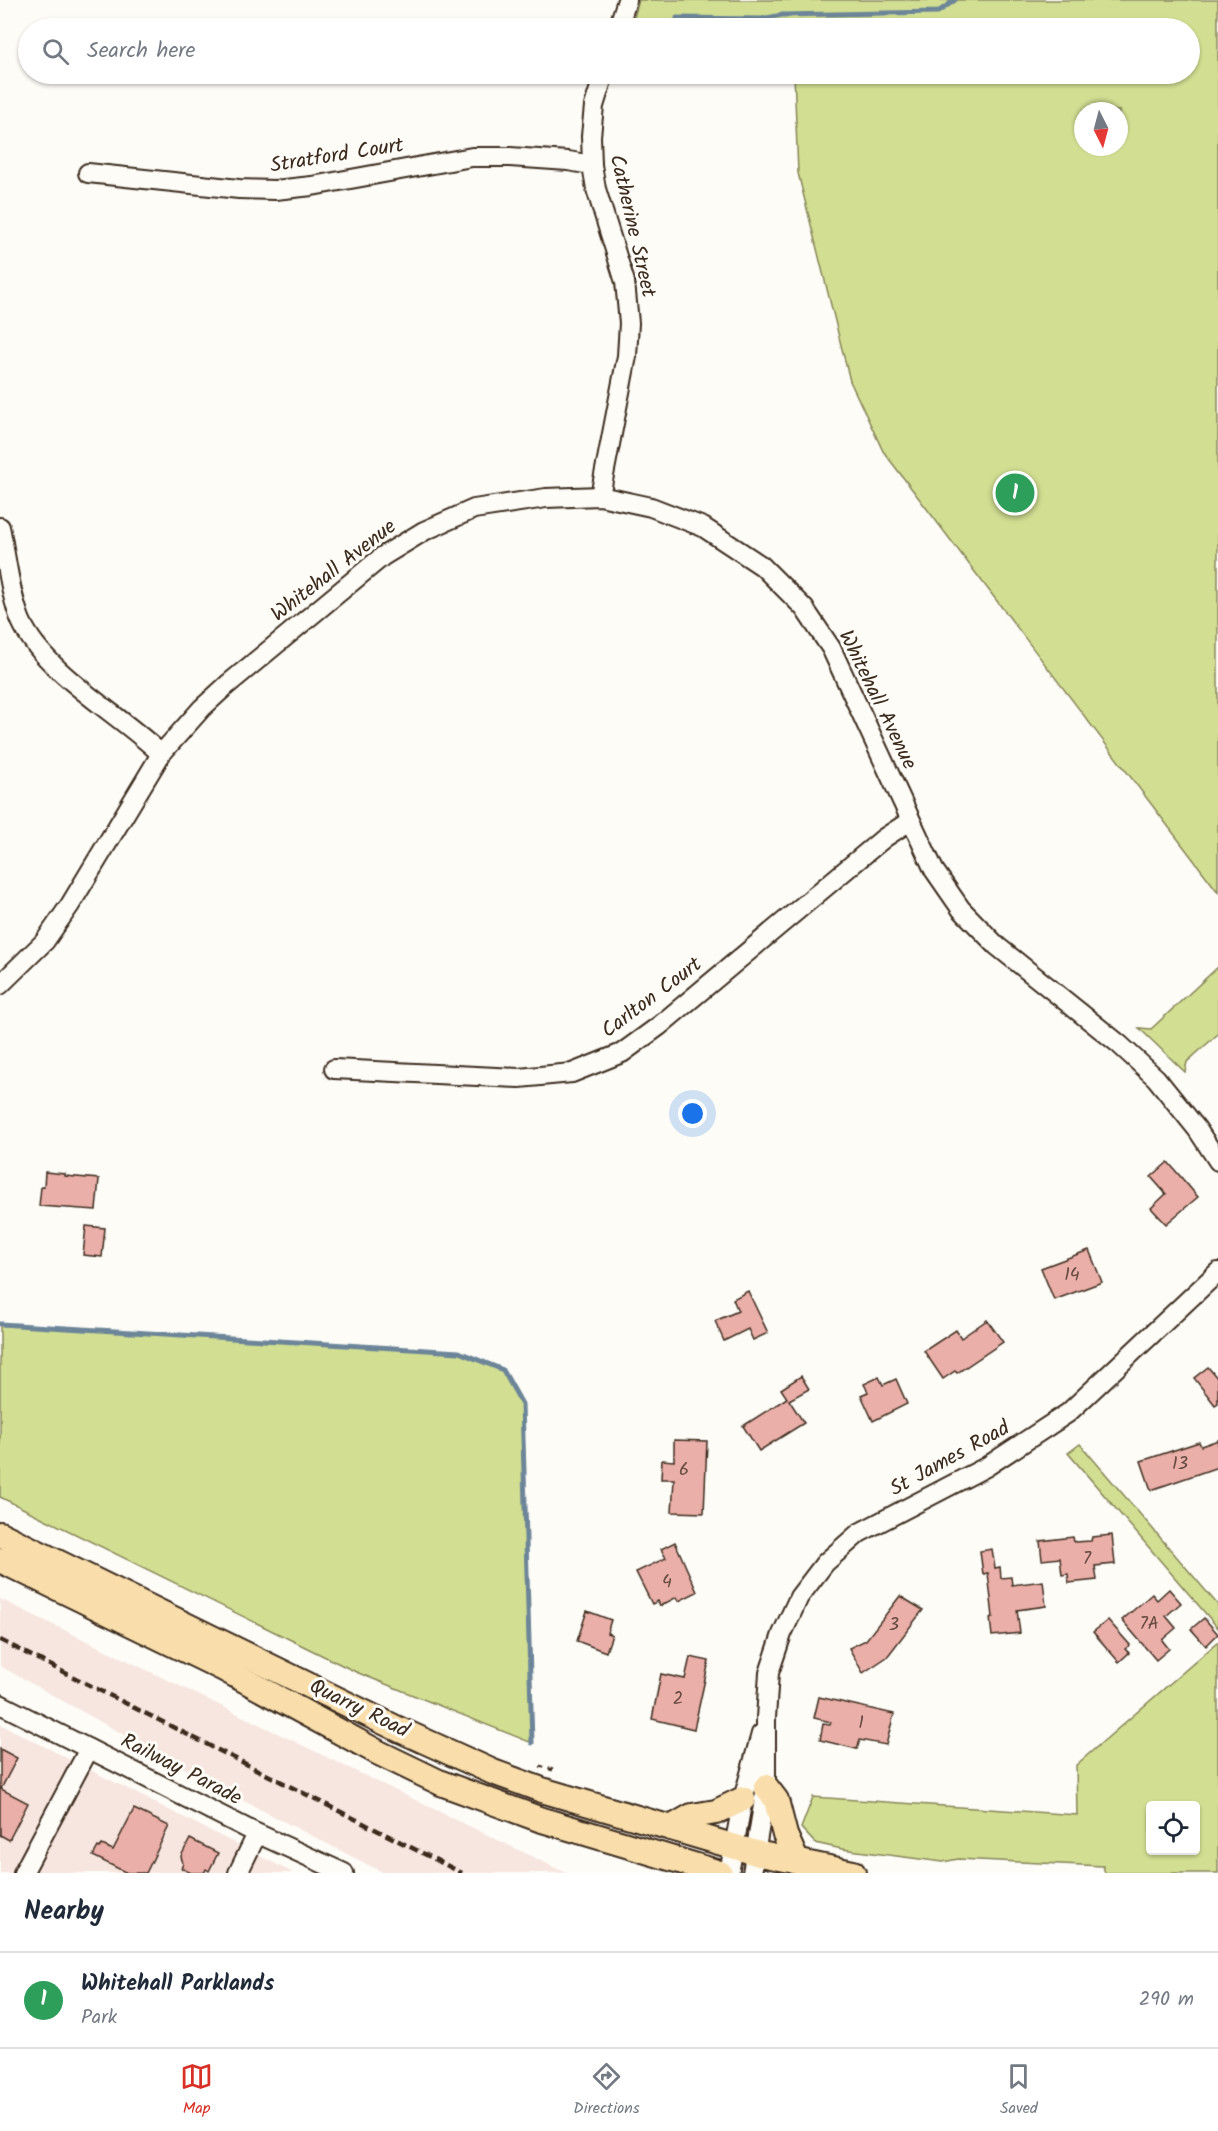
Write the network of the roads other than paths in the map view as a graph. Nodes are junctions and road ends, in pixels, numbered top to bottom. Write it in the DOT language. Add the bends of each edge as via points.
graph roads {
  1 [pos="627,0"];
  2 [pos="621,18"];
  3 [pos="601,84"];
  4 [pos="592,165"];
  5 [pos="88,173"];
  6 [pos="600,496"];
  7 [pos="0,526"];
  8 [pos="161,754"];
  9 [pos="910,821"];
  10 [pos="0,985"];
  11 [pos="334,1069"];
  12 [pos="1218,1161"];
  13 [pos="1218,1272"];
  14 [pos="0,1534"];
  15 [pos="0,1560"];
  16 [pos="0,1704"];
  17 [pos="766,1718"];
  18 [pos="89,1749"];
  19 [pos="766,1787"];
  20 [pos="743,1799"];
  21 [pos="671,1828"];
  22 [pos="258,1834"];
  23 [pos="747,1858"];
  24 [pos="797,1862"];
  25 [pos="690,1869"];
  26 [pos="333,1871"];
  27 [pos="24,1873"];
  28 [pos="238,1873"];
  29 [pos="720,1873"];
  30 [pos="729,1873"];
  31 [pos="853,1873"];
  1 -- 2 [label="street"];
  3 -- 4 [label="street, Catherine Street" via="594,106"];
  4 -- 5 [label="street, Stratford Court" via="472,157 275,190"];
  4 -- 6 [label="street, Catherine Street" via="625,282 629,323 627,356"];
  6 -- 8 [label="street, Whitehall Avenue" via="546,498 474,509 424,531 383,556 227,685"];
  6 -- 9 [label="street, Whitehall Avenue" via="651,507 703,527 762,566 804,608 831,648"];
  7 -- 8 [label="street" via="22,621 44,657"];
  8 -- 10 [label="street, Whitehall Avenue" via="45,941"];
  9 -- 11 [label="street, Carlton Court" via="884,838 622,1053 573,1073 519,1078"];
  9 -- 12 [label="street, Whitehall Avenue" via="933,870 961,909 997,946 1156,1077"];
  13 -- 17 [label="street, St James Road" via="1068,1413 986,1467 859,1533 825,1563 799,1597 782,1634 769,1673"];
  14 -- 21 [label="main road, Quarry Road" via="464,1759 542,1790"];
  15 -- 25 [label="main road, Quarry Road" via="224,1669 379,1754 441,1783"];
  16 -- 18 [label="street, Railway Parade"];
  17 -- 19 [label="street, St James Road"];
  17 -- 20 [label="street, St James Road"];
  18 -- 22 [label="street, Railway Parade"];
  18 -- 27 [label="street"];
  19 -- 23 [label="street, St James Road"];
  19 -- 24 [label="main road" via="776,1800 784,1835"];
  20 -- 21 [label="main road" via="716,1812 692,1816"];
  20 -- 23 [label="street, St James Road"];
  21 -- 23 [label="main road, Quarry Road"];
  22 -- 26 [label="street, Railway Parade"];
  22 -- 28 [label="street"];
  23 -- 24 [label="main road, Quarry Road"];
  23 -- 30 [label="street, St James Road"];
  24 -- 31 [label="main road, Quarry Road"];
  25 -- 29 [label="main road, Quarry Road"];
}
